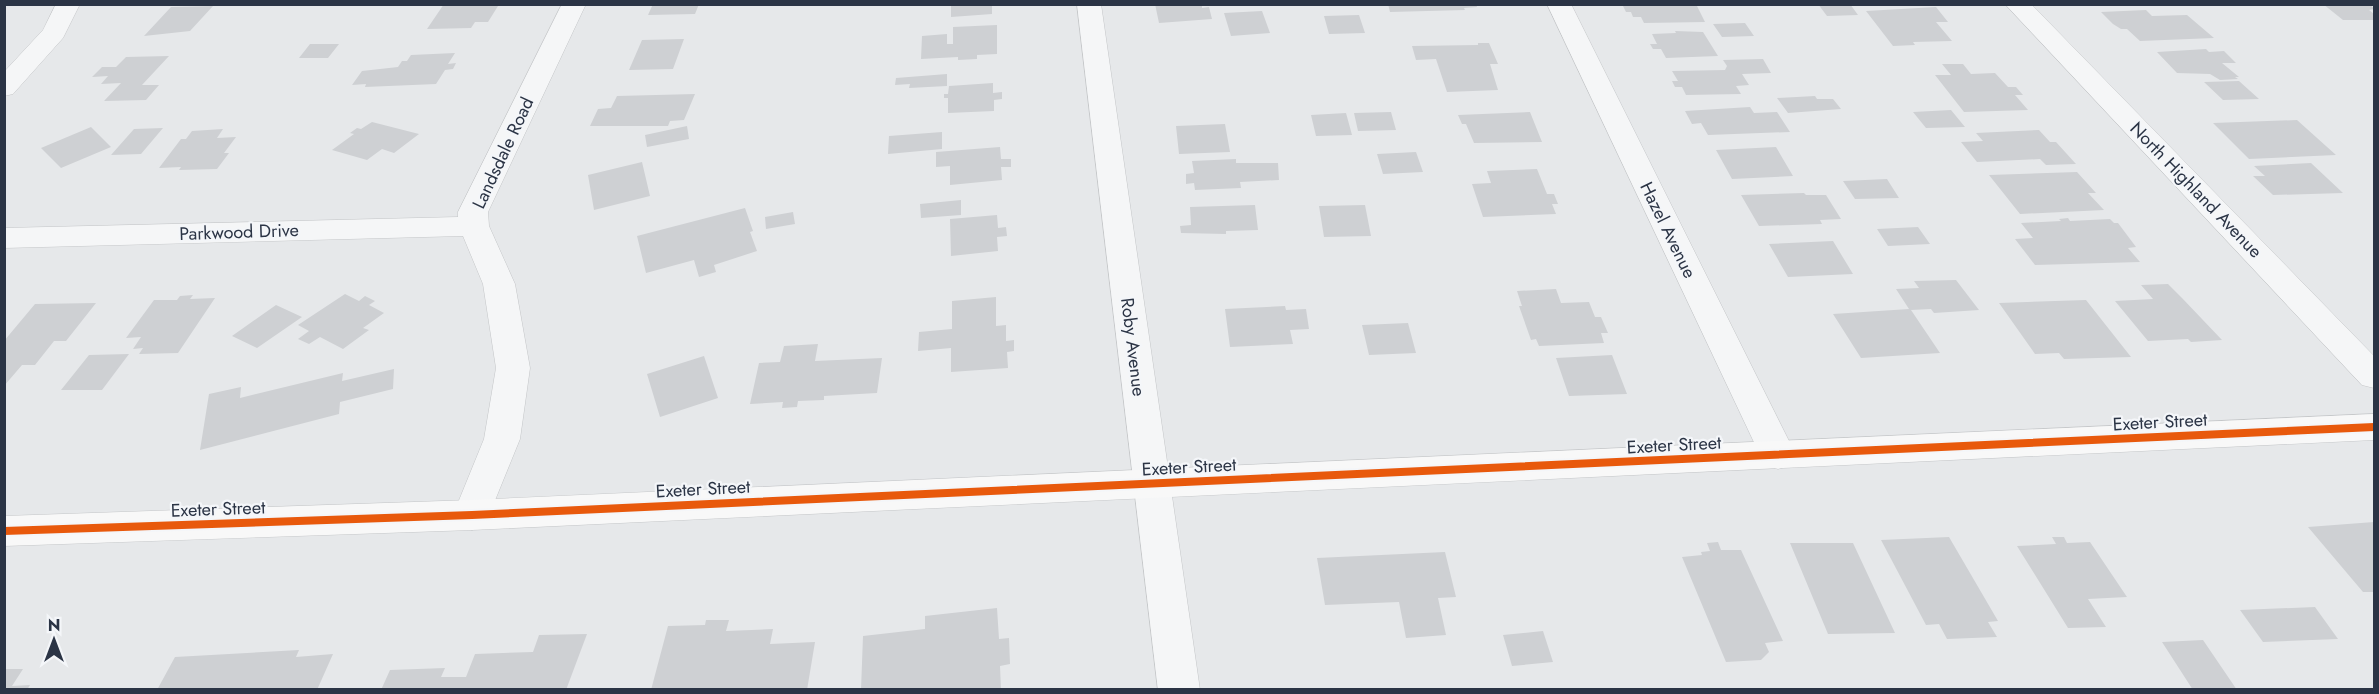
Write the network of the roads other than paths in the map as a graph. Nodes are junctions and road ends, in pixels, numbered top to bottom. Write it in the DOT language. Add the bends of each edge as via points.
graph roads {
  1 [pos="68,4"];
  2 [pos="574,4"];
  3 [pos="1089,4"];
  4 [pos="1559,4"];
  5 [pos="2017,4"];
  6 [pos="4,88"];
  7 [pos="474,226"];
  8 [pos="4,238"];
  9 [pos="2374,376"];
  10 [pos="2374,427"];
  11 [pos="1778,455"];
  12 [pos="1150,484"];
  13 [pos="472,515"];
  14 [pos="4,531"];
  15 [pos="1179,690"];
  1 -- 6 [label="street" via="54,33"];
  2 -- 7 [label="street, Landsdale Road" via="473,212"];
  3 -- 12 [label="street, Roby Avenue"];
  4 -- 11 [label="street, Hazel Avenue"];
  5 -- 9 [label="street, North Highland Avenue"];
  7 -- 8 [label="street, Parkwood Drive"];
  7 -- 13 [label="street, Landsdale Road" via="500,284 513,368 502,439"];
  10 -- 11 [label="street, Exeter Street"];
  11 -- 12 [label="street, Exeter Street"];
  12 -- 13 [label="street, Exeter Street"];
  12 -- 15 [label="street, Roby Avenue"];
  13 -- 14 [label="street, Exeter Street"];
}
